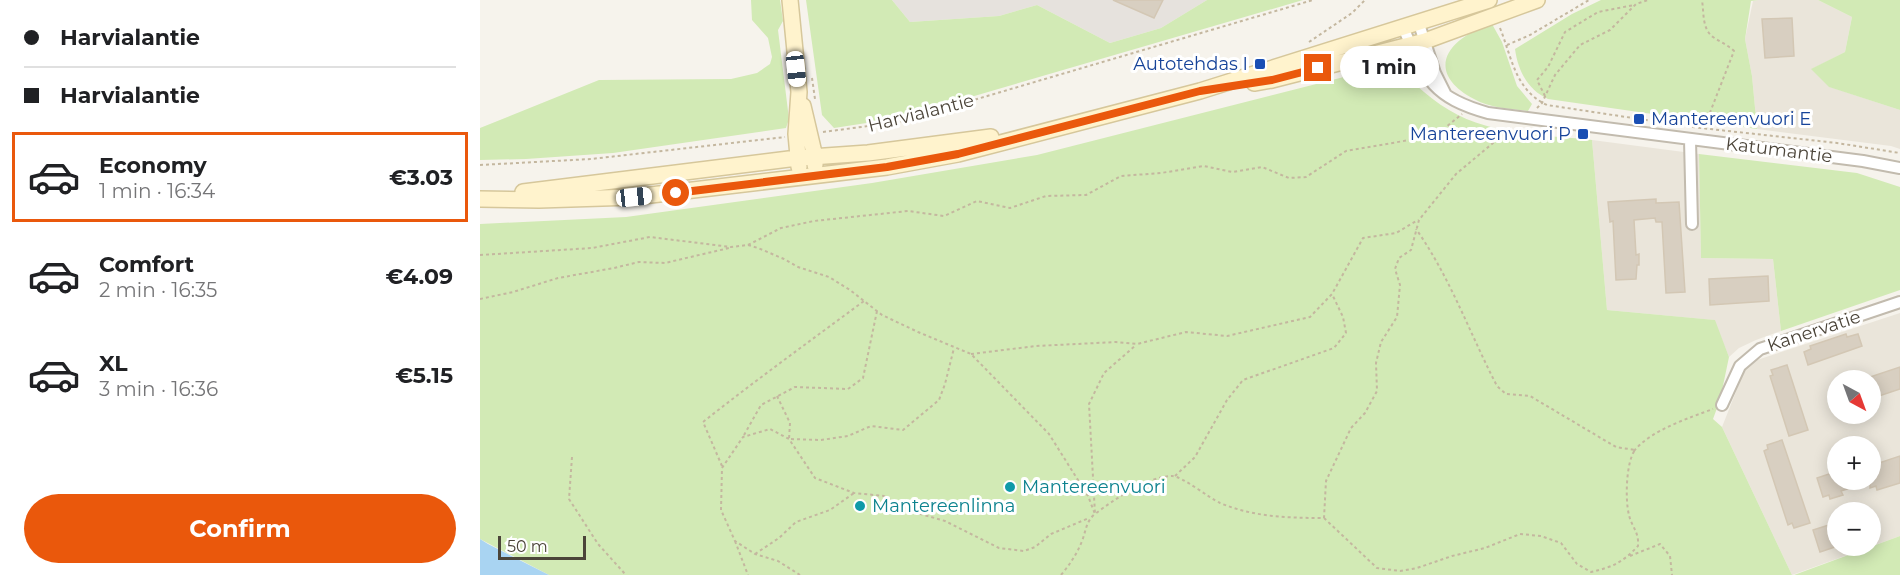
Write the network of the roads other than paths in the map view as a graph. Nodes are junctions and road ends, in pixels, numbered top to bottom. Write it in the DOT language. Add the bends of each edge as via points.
graph roads {
  1 [pos="790,0"];
  2 [pos="1490,0"];
  3 [pos="1537,0"];
  4 [pos="1419,24"];
  5 [pos="1402,27"];
  6 [pos="1418,43"];
  7 [pos="1200,91"];
  8 [pos="1056,128"];
  9 [pos="809,130"];
  10 [pos="1690,140"];
  11 [pos="815,157"];
  12 [pos="797,158"];
  13 [pos="1900,168"];
  14 [pos="808,177"];
  15 [pos="480,198"];
  16 [pos="1692,224"];
  17 [pos="1900,303"];
  18 [pos="1722,405"];
  1 -- 9 [label="main road" via="799,92"];
  2 -- 4 [label="main road, Harvialantie"];
  3 -- 6 [label="main road, Harvialantie"];
  4 -- 5 [label="main road, Harvialantie"];
  4 -- 6 [label="street, Katumantie"];
  5 -- 6 [label="street, Katumantie"];
  5 -- 7 [label="main road, Harvialantie"];
  6 -- 7 [label="main road, Harvialantie" via="1272,80"];
  6 -- 10 [label="street, Katumantie" via="1422,71 1434,86 1463,106 1497,115"];
  7 -- 8 [label="main road, Harvialantie"];
  8 -- 11 [label="main road, Harvialantie"];
  8 -- 14 [label="main road, Harvialantie" via="958,154"];
  9 -- 11 [label="main road"];
  9 -- 12 [label="main road"];
  10 -- 13 [label="street, Katumantie"];
  10 -- 16 [label="street"];
  11 -- 12 [label="main road, Harvialantie"];
  11 -- 14 [label="main road"];
  12 -- 14 [label="main road"];
  12 -- 15 [label="main road, Harvialantie"];
  14 -- 15 [label="main road, Harvialantie" via="634,197"];
  17 -- 18 [label="street, Kanervatie" via="1760,349 1740,366"];
}
